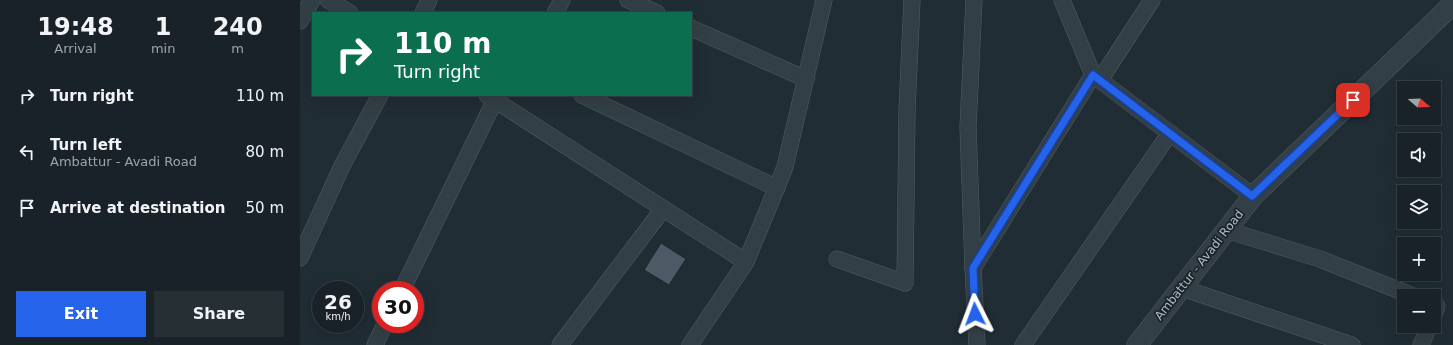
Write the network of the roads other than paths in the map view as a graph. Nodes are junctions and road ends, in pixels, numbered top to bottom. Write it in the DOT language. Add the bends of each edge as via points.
graph roads {
  1 [pos="312,0"];
  2 [pos="328,0"];
  3 [pos="429,0"];
  4 [pos="562,0"];
  5 [pos="628,0"];
  6 [pos="824,0"];
  7 [pos="912,0"];
  8 [pos="974,0"];
  9 [pos="1062,0"];
  10 [pos="1152,0"];
  11 [pos="1453,4"];
  12 [pos="348,12"];
  13 [pos="423,12"];
  14 [pos="555,12"];
  15 [pos="654,12"];
  16 [pos="300,21"];
  17 [pos="692,28"];
  18 [pos="1097,78"];
  19 [pos="806,79"];
  20 [pos="379,96"];
  21 [pos="584,96"];
  22 [pos="497,98"];
  23 [pos="1170,133"];
  24 [pos="777,188"];
  25 [pos="1252,196"];
  26 [pos="663,209"];
  27 [pos="1226,230"];
  28 [pos="300,258"];
  29 [pos="837,259"];
  30 [pos="746,262"];
  31 [pos="973,268"];
  32 [pos="406,281"];
  33 [pos="1182,288"];
  34 [pos="1397,290"];
  35 [pos="381,333"];
  36 [pos="1428,333"];
  37 [pos="1426,344"];
  38 [pos="375,345"];
  39 [pos="560,345"];
  40 [pos="690,345"];
  41 [pos="977,345"];
  42 [pos="1023,345"];
  43 [pos="1137,345"];
  44 [pos="1352,345"];
  1 -- 16 [label="street"];
  2 -- 12 [label="street"];
  3 -- 13 [label="street"];
  4 -- 14 [label="street"];
  5 -- 15 [label="street"];
  6 -- 19 [label="street"];
  7 -- 29 [label="street" via="907,110 905,283"];
  8 -- 31 [label="street" via="968,127"];
  9 -- 18 [label="street"];
  10 -- 18 [label="street"];
  11 -- 25 [label="street, Ambattur - Avadi Road"];
  17 -- 19 [label="street"];
  18 -- 23 [label="street"];
  18 -- 31 [label="street"];
  19 -- 24 [label="street" via="785,167"];
  20 -- 28 [label="street" via="342,166"];
  21 -- 24 [label="street"];
  22 -- 26 [label="street"];
  22 -- 32 [label="street"];
  23 -- 25 [label="street"];
  23 -- 42 [label="street"];
  24 -- 30 [label="street"];
  25 -- 27 [label="street, Ambattur - Avadi Road"];
  26 -- 30 [label="street"];
  26 -- 39 [label="street"];
  27 -- 33 [label="street, Ambattur - Avadi Road"];
  27 -- 34 [label="street" via="1320,259"];
  30 -- 40 [label="street"];
  31 -- 41 [label="street"];
  33 -- 43 [label="street, Ambattur - Avadi Road"];
  33 -- 44 [label="street"];
  35 -- 38 [label="street"];
  36 -- 37 [label="street"];
}
